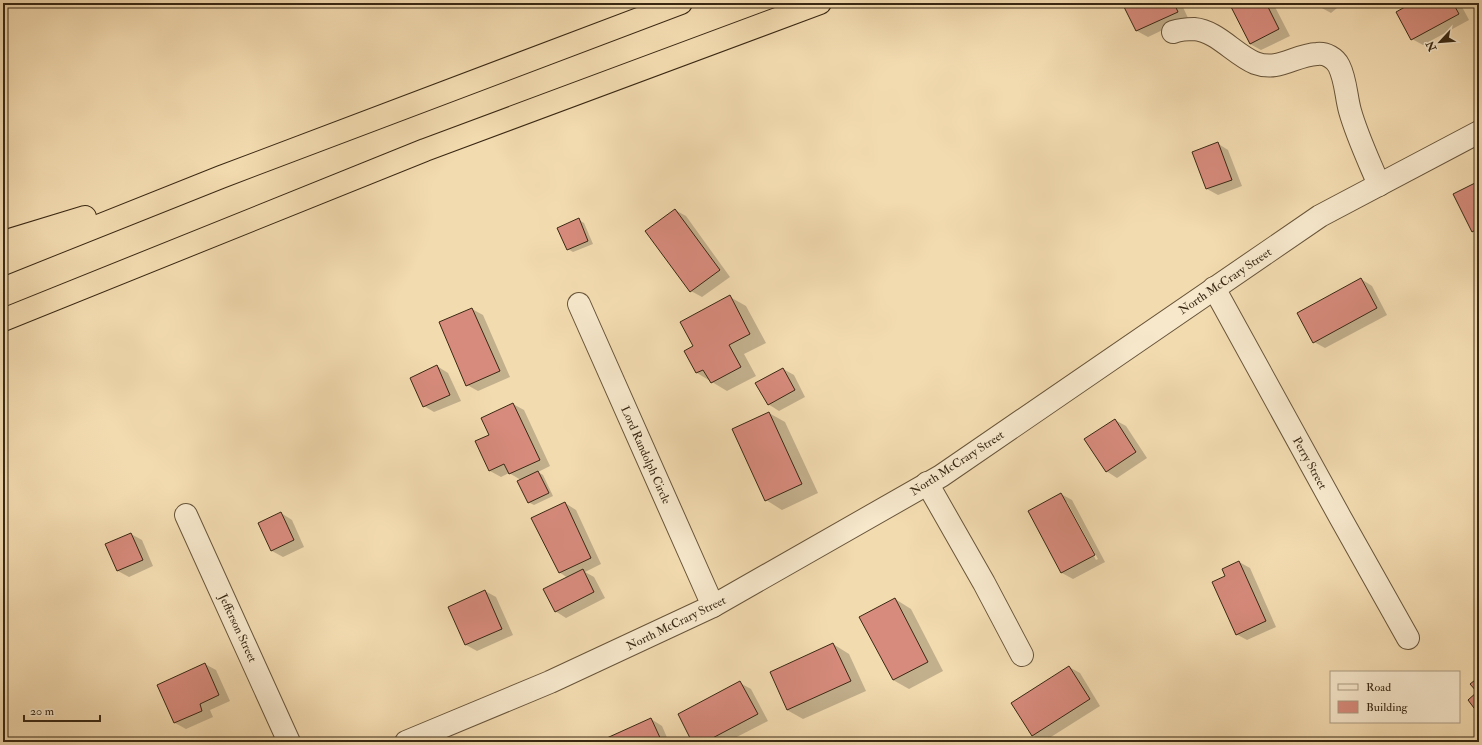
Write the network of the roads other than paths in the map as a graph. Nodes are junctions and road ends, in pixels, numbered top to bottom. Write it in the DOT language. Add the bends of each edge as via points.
graph roads {
  1 [pos="681,3"];
  2 [pos="820,3"];
  3 [pos="1172,32"];
  4 [pos="1479,132"];
  5 [pos="221,176"];
  6 [pos="1379,185"];
  7 [pos="3,242"];
  8 [pos="3,264"];
  9 [pos="1214,288"];
  10 [pos="579,304"];
  11 [pos="3,320"];
  12 [pos="928,484"];
  13 [pos="186,515"];
  14 [pos="713,606"];
  15 [pos="1408,638"];
  16 [pos="1022,655"];
  17 [pos="289,742"];
  18 [pos="406,742"];
  1 -- 5 [label="highway"];
  2 -- 11 [label="highway" via="425,150"];
  3 -- 6 [label="street" via="1195,29 1206,32 1260,65 1270,66 1316,54 1325,54 1334,59 1339,66 1350,111"];
  4 -- 6 [label="street, North McCrary Street"];
  5 -- 7 [label="highway"];
  5 -- 8 [label="highway"];
  6 -- 9 [label="street, North McCrary Street" via="1320,216"];
  9 -- 12 [label="street, North McCrary Street"];
  9 -- 15 [label="street, Perry Street"];
  10 -- 14 [label="street, Lord Randolph Circle"];
  12 -- 14 [label="street, North McCrary Street"];
  12 -- 16 [label="street"];
  13 -- 17 [label="street, Jefferson Street"];
  14 -- 18 [label="street, North McCrary Street" via="550,682"];
}
